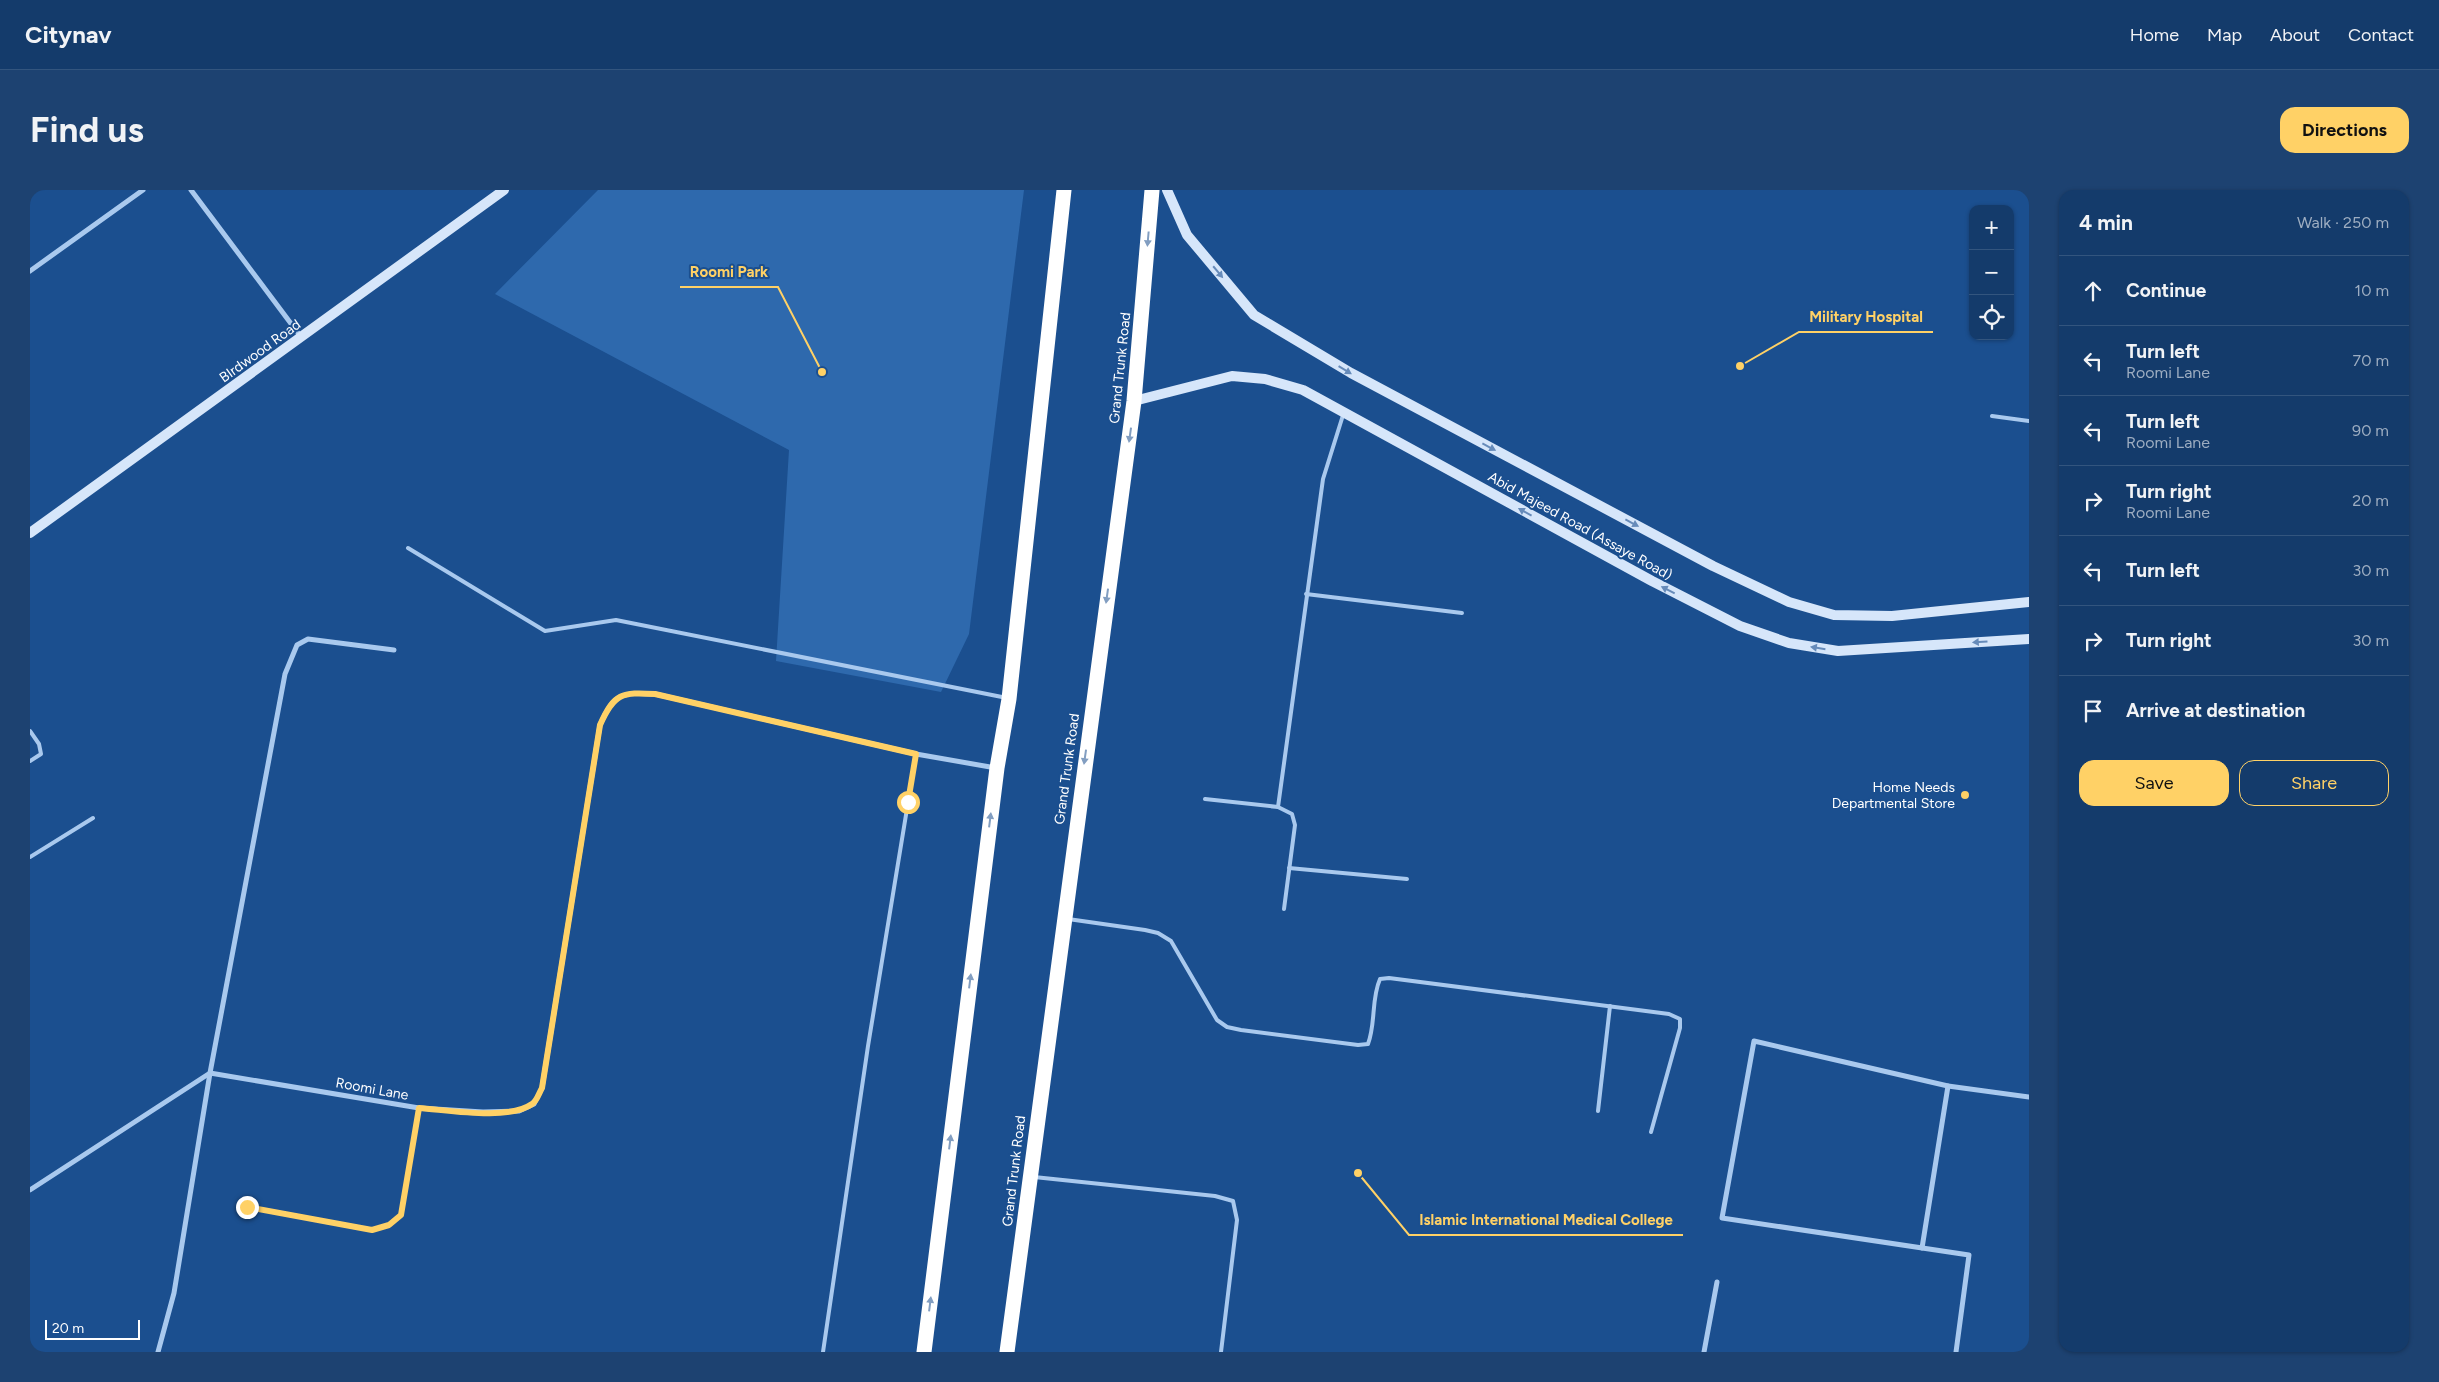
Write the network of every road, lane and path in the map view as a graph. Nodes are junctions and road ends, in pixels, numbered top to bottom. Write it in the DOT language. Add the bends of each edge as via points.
graph roads {
  1 [pos="143,190"];
  2 [pos="192,190"];
  3 [pos="504,190"];
  4 [pos="1064,190"];
  5 [pos="1152,190"];
  6 [pos="1167,190"];
  7 [pos="30,271"];
  8 [pos="301,338"];
  9 [pos="1134,401"];
  10 [pos="1344,412"];
  11 [pos="1992,416"];
  12 [pos="2029,421"];
  13 [pos="30,533"];
  14 [pos="408,548"];
  15 [pos="1306,594"];
  16 [pos="2029,602"];
  17 [pos="1462,613"];
  18 [pos="2029,639"];
  19 [pos="394,650"];
  20 [pos="1009,699"];
  21 [pos="30,731"];
  22 [pos="916,754"];
  23 [pos="30,761"];
  24 [pos="997,768"];
  25 [pos="1205,799"];
  26 [pos="1278,807"];
  27 [pos="93,818"];
  28 [pos="30,857"];
  29 [pos="1289,868"];
  30 [pos="1407,880"];
  31 [pos="1284,909"];
  32 [pos="1063,918"];
  33 [pos="1610,1006"];
  34 [pos="210,1073"];
  35 [pos="1948,1086"];
  36 [pos="2029,1098"];
  37 [pos="419,1108"];
  38 [pos="1598,1111"];
  39 [pos="1651,1132"];
  40 [pos="1030,1177"];
  41 [pos="30,1190"];
  42 [pos="247,1207"];
  43 [pos="1922,1248"];
  44 [pos="1717,1282"];
  45 [pos="158,1352"];
  46 [pos="823,1352"];
  47 [pos="924,1352"];
  48 [pos="1007,1352"];
  49 [pos="1221,1352"];
  50 [pos="1704,1352"];
  51 [pos="1956,1352"];
  1 -- 7 [label="street"];
  2 -- 8 [label="street"];
  3 -- 8 [label="street, BIrdwood Road"];
  4 -- 20 [label="highway"];
  5 -- 9 [label="highway, Grand Trunk Road, one-way"];
  6 -- 16 [label="street, Abid Majeed Road (Assaye Road), one-way" via="1187,234 1254,315 1350,373 1713,566 1789,602 1834,614 1892,616"];
  8 -- 13 [label="street, BIrdwood Road"];
  9 -- 10 [label="street, Abid Majeed Road (Assaye Road)" via="1232,376 1265,379 1303,390"];
  9 -- 32 [label="highway, Grand Trunk Road, one-way"];
  10 -- 15 [label="lane" via="1323,479"];
  18 -- 10 [label="street, Abid Majeed Road (Assaye Road), one-way" via="1838,652 1790,643 1740,626 1652,581"];
  11 -- 12 [label="lane"];
  14 -- 20 [label="lane" via="545,631 616,620"];
  15 -- 17 [label="lane"];
  15 -- 26 [label="lane"];
  19 -- 34 [label="street" via="308,639 297,645 285,674"];
  20 -- 24 [label="highway"];
  21 -- 23 [label="lane" via="40,744 41,754"];
  22 -- 24 [label="street, Roomi Lane"];
  22 -- 37 [label="street, Roomi Lane" via="655,694 629,692 616,698 600,725 542,1088 534,1104 519,1111 498,1113"];
  22 -- 46 [label="lane"];
  47 -- 24 [label="highway, one-way"];
  25 -- 26 [label="lane"];
  26 -- 29 [label="lane" via="1292,814 1295,824"];
  27 -- 28 [label="lane"];
  29 -- 30 [label="lane"];
  29 -- 31 [label="lane"];
  32 -- 33 [label="lane" via="1145,930 1171,941 1217,1020 1227,1027 1241,1030 1368,1044 1376,987 1380,979 1389,978"];
  32 -- 40 [label="highway, Grand Trunk Road"];
  33 -- 38 [label="lane"];
  33 -- 39 [label="lane" via="1669,1014 1680,1019"];
  34 -- 37 [label="street, Roomi Lane"];
  34 -- 41 [label="street"];
  34 -- 45 [label="street" via="174,1293"];
  35 -- 36 [label="street"];
  35 -- 43 [label="street"];
  35 -- 43 [label="street" via="1754,1041 1722,1218"];
  37 -- 42 [label="lane" via="401,1215 389,1225 372,1230"];
  40 -- 48 [label="highway, Grand Trunk Road"];
  40 -- 49 [label="lane" via="1216,1196 1233,1201 1237,1220"];
  43 -- 51 [label="street" via="1969,1255"];
  44 -- 50 [label="street"];
}
